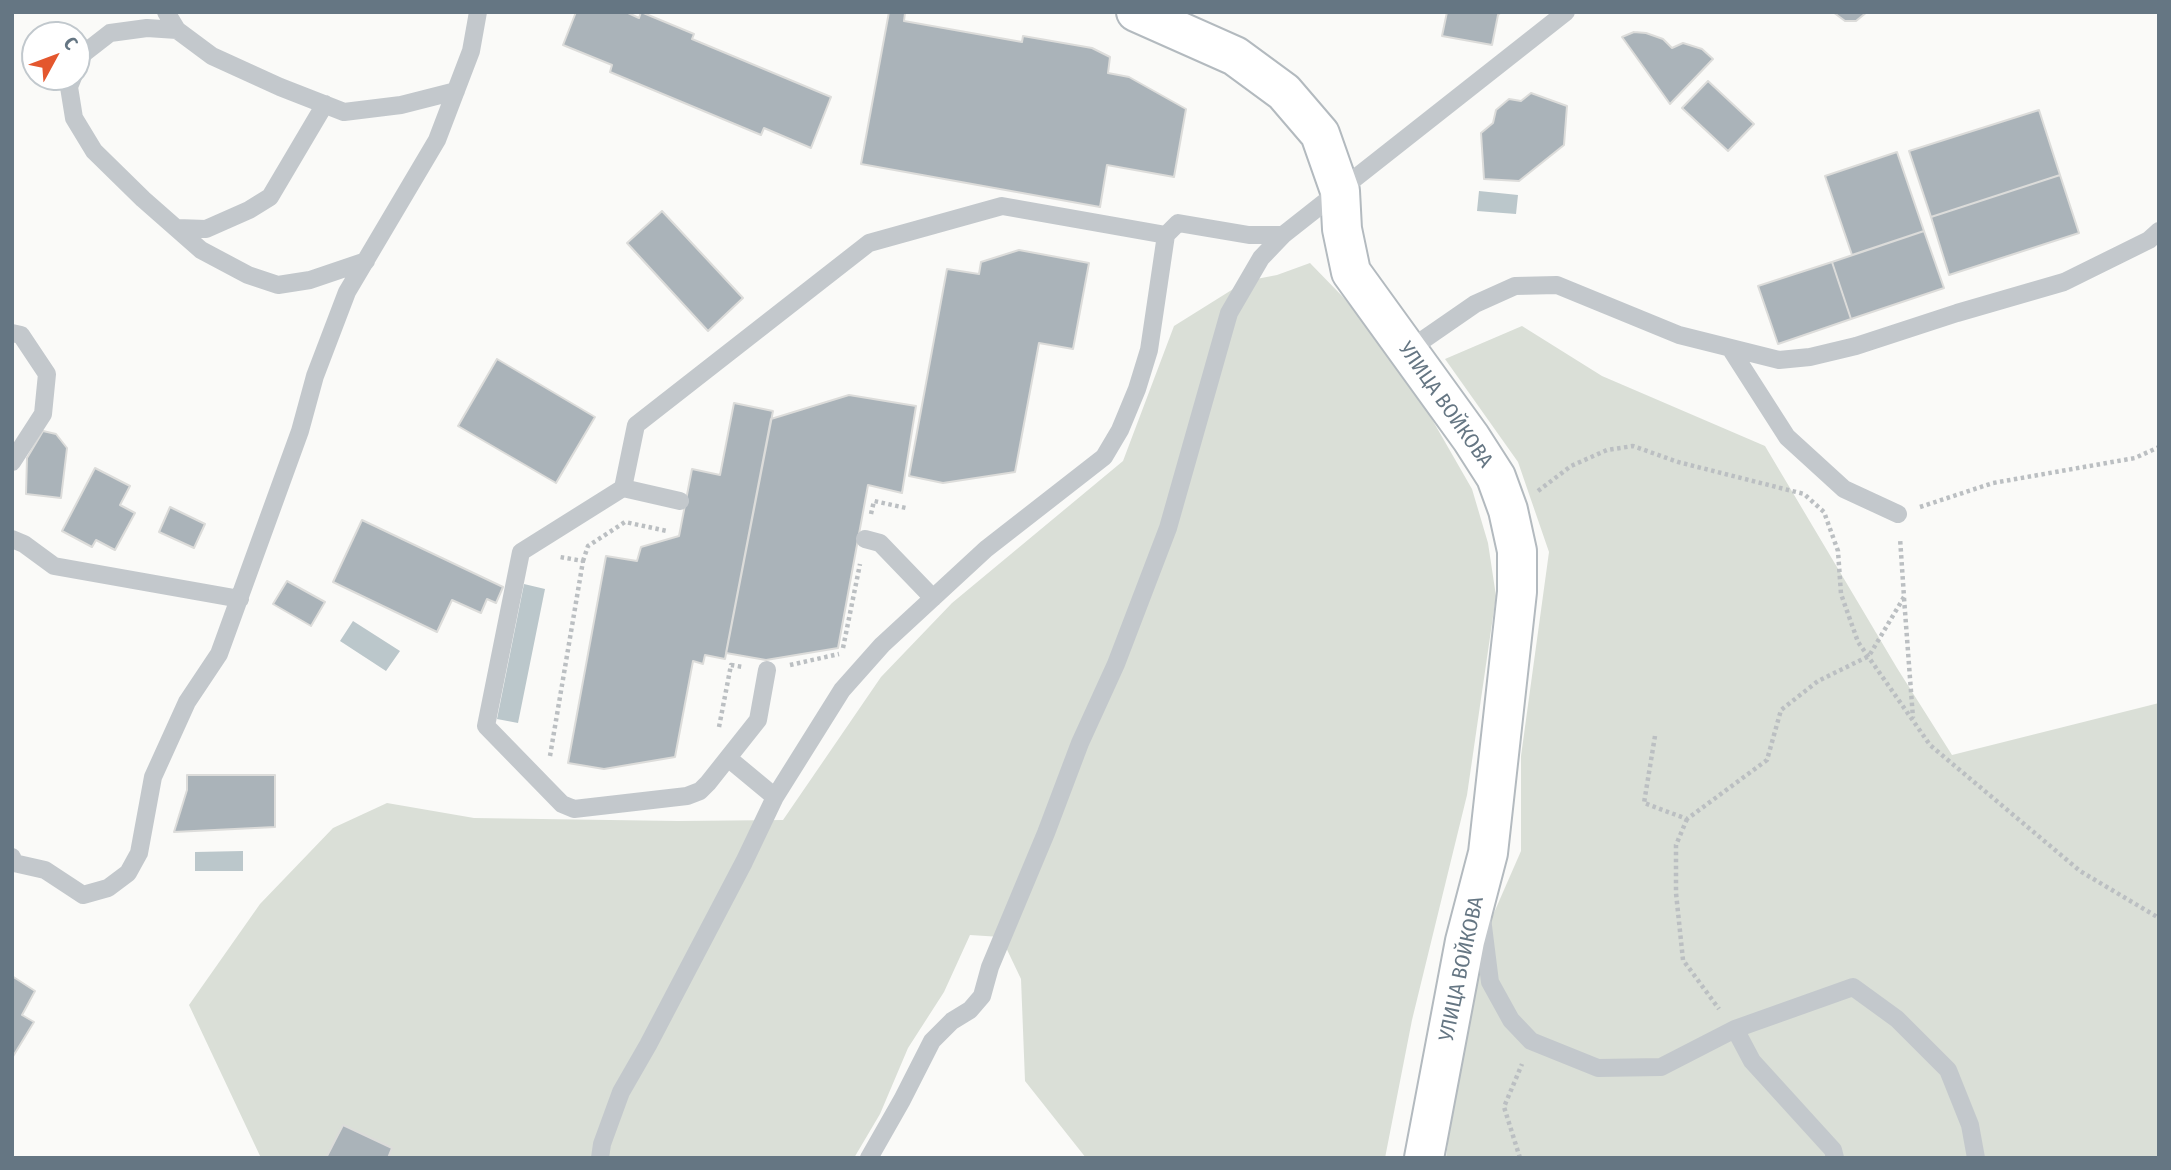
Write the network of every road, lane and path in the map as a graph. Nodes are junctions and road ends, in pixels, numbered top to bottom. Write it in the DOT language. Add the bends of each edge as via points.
graph roads {
  1 [pos="166,12"];
  2 [pos="478,12"];
  3 [pos="1136,12"];
  4 [pos="1566,12"];
  5 [pos="177,30"];
  6 [pos="91,47"];
  7 [pos="70,91"];
  8 [pos="456,91"];
  9 [pos="325,104"];
  10 [pos="1340,191"];
  11 [pos="177,228"];
  12 [pos="2159,231"];
  13 [pos="1166,235"];
  14 [pos="1283,235"];
  15 [pos="366,261"];
  16 [pos="12,333"];
  17 [pos="1730,348"];
  18 [pos="1407,351"];
  19 [pos="2159,447"];
  20 [pos="12,462"];
  21 [pos="623,488"];
  22 [pos="680,501"];
  23 [pos="906,508"];
  24 [pos="1508,510"];
  25 [pos="1898,514"];
  26 [pos="667,531"];
  27 [pos="865,538"];
  28 [pos="12,539"];
  29 [pos="521,552"];
  30 [pos="583,561"];
  31 [pos="933,597"];
  32 [pos="1904,597"];
  33 [pos="240,599"];
  34 [pos="1869,656"];
  35 [pos="767,670"];
  36 [pos="1913,720"];
  37 [pos="718,734"];
  38 [pos="1655,736"];
  39 [pos="728,758"];
  40 [pos="550,759"];
  41 [pos="775,797"];
  42 [pos="1687,819"];
  43 [pos="12,857"];
  44 [pos="1479,890"];
  45 [pos="2159,918"];
  46 [pos="1735,1029"];
  47 [pos="1531,1041"];
  48 [pos="600,1158"];
  49 [pos="869,1158"];
  50 [pos="1424,1158"];
  51 [pos="1520,1158"];
  52 [pos="1835,1158"];
  53 [pos="1976,1158"];
  1 -- 5 [label="lane"];
  2 -- 8 [label="lane" via="471,51"];
  3 -- 10 [label="street, УЛИЦА ВОЙКОВА" via="1235,56 1284,92 1320,134"];
  4 -- 10 [label="lane"];
  5 -- 6 [label="lane" via="110,33"];
  5 -- 9 [label="lane" via="212,56"];
  7 -- 11 [label="lane" via="74,118 94,151"];
  8 -- 9 [label="lane" via="401,105 344,112"];
  8 -- 15 [label="lane" via="438,140"];
  9 -- 11 [label="lane" via="270,197 206,229"];
  10 -- 14 [label="lane"];
  10 -- 18 [label="street, УЛИЦА ВОЙКОВА" via="1351,271"];
  11 -- 15 [label="lane" via="201,250 278,285 310,280"];
  12 -- 17 [label="lane" via="2064,282 1856,346 1779,360"];
  13 -- 14 [label="lane" via="1178,223 1249,235"];
  13 -- 21 [label="lane" via="1002,206 869,243 636,425"];
  13 -- 31 [label="lane" via="1149,350 1120,430 1104,457 986,549"];
  14 -- 49 [label="lane" via="1261,258 1229,313 1168,528 989,967 982,996 932,1041"];
  15 -- 33 [label="lane" via="347,292 315,376"];
  16 -- 20 [label="lane" via="21,335 47,374 43,414"];
  17 -- 18 [label="lane" via="1679,335 1557,285 1515,286 1475,304"];
  17 -- 25 [label="lane" via="1787,437 1844,489"];
  18 -- 24 [label="street, УЛИЦА ВОЙКОВА" via="1471,438 1496,478"];
  19 -- 25 [label="path" via="2135,458 1993,483"];
  21 -- 22 [label="lane"];
  21 -- 29 [label="lane"];
  23 -- 27 [label="path" via="874,501"];
  24 -- 34 [label="path" via="1571,466 1607,450 1633,446 1804,495 1824,512 1838,551 1841,594 1858,642"];
  24 -- 44 [label="street, УЛИЦА ВОЙКОВА" via="1517,551 1517,592 1488,853"];
  25 -- 32 [label="path"];
  26 -- 30 [label="path" via="625,522 588,546"];
  27 -- 31 [label="lane" via="880,543"];
  27 -- 35 [label="path" via="842,653"];
  28 -- 33 [label="lane" via="54,566"];
  29 -- 30 [label="path"];
  29 -- 39 [label="lane" via="486,726 562,804 574,809 687,796 700,790"];
  30 -- 40 [label="path"];
  31 -- 41 [label="lane" via="842,690"];
  32 -- 34 [label="path"];
  32 -- 36 [label="path"];
  33 -- 43 [label="lane" via="219,654 187,702 153,777 139,853 128,873 108,888 83,895 45,870 14,863"];
  34 -- 36 [label="path"];
  34 -- 42 [label="path" via="1818,681 1781,710 1768,760"];
  35 -- 37 [label="path" via="731,665"];
  35 -- 39 [label="lane" via="758,720"];
  36 -- 45 [label="path" via="1930,745 2080,872"];
  38 -- 42 [label="path" via="1644,803"];
  39 -- 41 [label="lane"];
  41 -- 48 [label="lane" via="621,1092"];
  42 -- 46 [label="path" via="1676,845 1675,893 1683,960"];
  44 -- 47 [label="lane" via="1490,982 1511,1020"];
  44 -- 50 [label="street, УЛИЦА ВОЙКОВА"];
  46 -- 47 [label="lane" via="1661,1067 1598,1069"];
  46 -- 52 [label="lane" via="1752,1061 1833,1150"];
  46 -- 53 [label="lane" via="1853,987 1897,1019 1948,1070 1970,1125"];
  47 -- 51 [label="path" via="1504,1107"];
}
